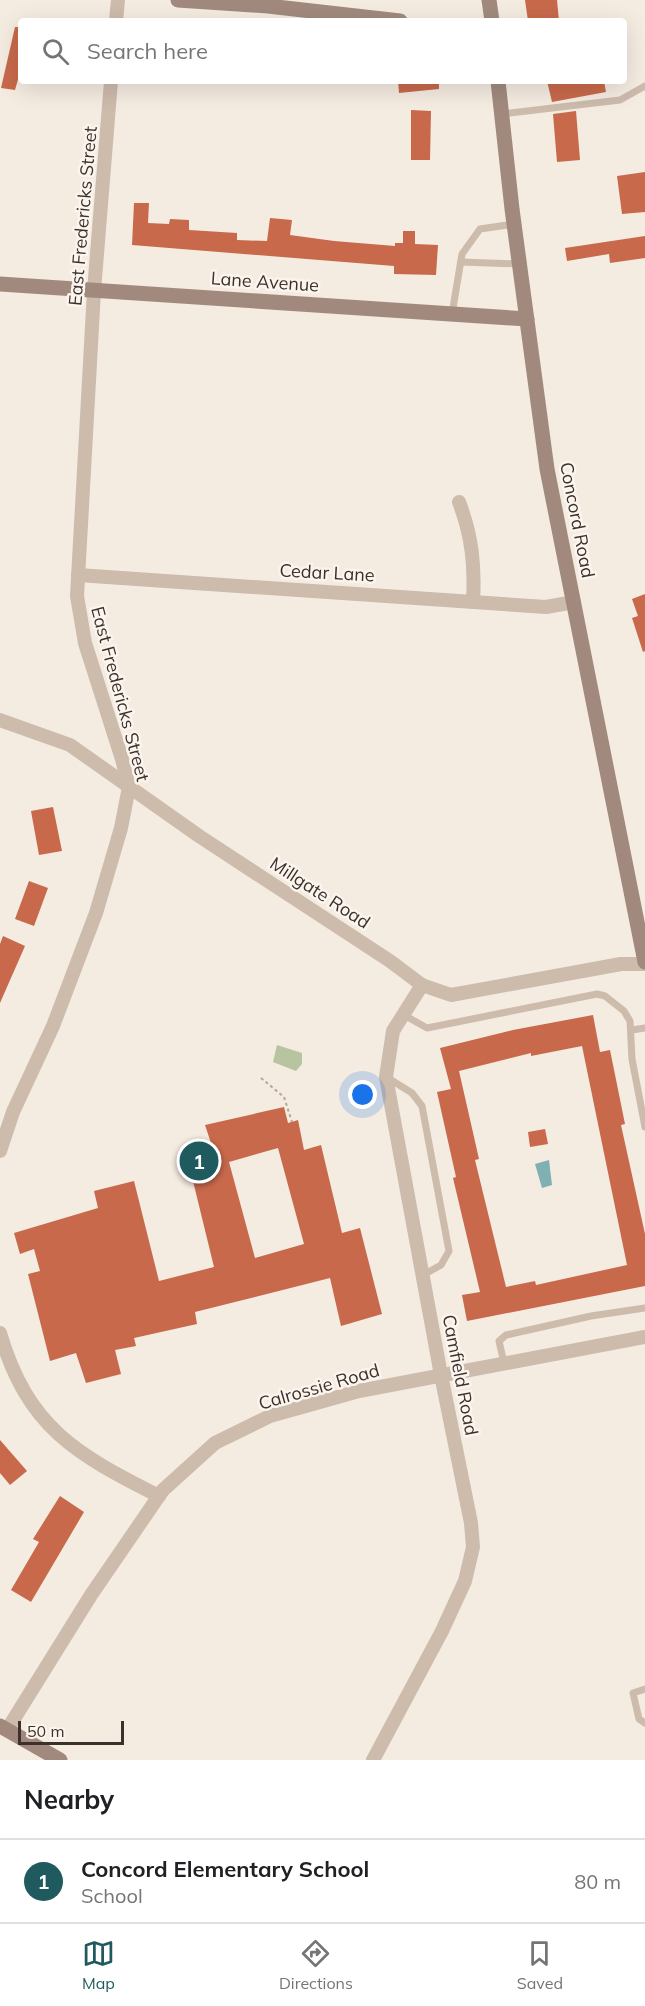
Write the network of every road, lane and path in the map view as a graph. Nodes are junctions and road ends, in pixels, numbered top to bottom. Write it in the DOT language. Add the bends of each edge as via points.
graph roads {
  1 [pos="118,0"];
  2 [pos="178,0"];
  3 [pos="489,0"];
  4 [pos="116,18"];
  5 [pos="368,18"];
  6 [pos="492,18"];
  7 [pos="111,84"];
  8 [pos="498,84"];
  9 [pos="645,86"];
  10 [pos="502,114"];
  11 [pos="514,224"];
  12 [pos="461,262"];
  13 [pos="519,264"];
  14 [pos="0,284"];
  15 [pos="94,291"];
  16 [pos="452,314"];
  17 [pos="527,319"];
  18 [pos="459,502"];
  19 [pos="78,575"];
  20 [pos="473,601"];
  21 [pos="574,602"];
  22 [pos="0,720"];
  23 [pos="129,787"];
  24 [pos="645,963"];
  25 [pos="422,985"];
  26 [pos="402,1014"];
  27 [pos="645,1028"];
  28 [pos="632,1030"];
  29 [pos="386,1077"];
  30 [pos="261,1078"];
  31 [pos="292,1122"];
  32 [pos="645,1127"];
  33 [pos="0,1151"];
  34 [pos="423,1275"];
  35 [pos="645,1308"];
  36 [pos="0,1333"];
  37 [pos="645,1337"];
  38 [pos="504,1363"];
  39 [pos="441,1375"];
  40 [pos="159,1496"];
  41 [pos="645,1689"];
  42 [pos="645,1723"];
  43 [pos="3,1728"];
  44 [pos="60,1760"];
  45 [pos="373,1760"];
  1 -- 4 [label="street"];
  2 -- 5 [label="street"];
  3 -- 6 [label="street"];
  7 -- 15 [label="street, East Fredericks Street"];
  8 -- 10 [label="street, Concord Road"];
  9 -- 10 [label="lane" via="620,100"];
  10 -- 11 [label="street, Concord Road"];
  11 -- 12 [label="lane" via="480,229 462,254"];
  11 -- 13 [label="street, Concord Road"];
  12 -- 13 [label="lane"];
  12 -- 16 [label="lane"];
  13 -- 17 [label="street, Concord Road"];
  14 -- 15 [label="street, Lane Avenue"];
  15 -- 16 [label="street, Lane Avenue"];
  15 -- 19 [label="street, East Fredericks Street"];
  16 -- 17 [label="street, Lane Avenue"];
  17 -- 21 [label="street, Concord Road" via="547,469"];
  18 -- 20 [label="street" via="473,544"];
  19 -- 20 [label="street, Cedar Lane"];
  19 -- 23 [label="street, East Fredericks Street" via="84,643"];
  20 -- 21 [label="street, Cedar Lane" via="546,607"];
  21 -- 24 [label="street, Concord Road"];
  22 -- 23 [label="street, Millgate Road" via="70,745"];
  23 -- 25 [label="street, Millgate Road"];
  23 -- 33 [label="street, East Fredericks Street" via="96,913"];
  24 -- 25 [label="street, Millgate Road" via="451,995"];
  25 -- 26 [label="street, Camfield Road"];
  26 -- 28 [label="lane" via="428,1028 597,994 624,1011"];
  26 -- 29 [label="street, Camfield Road" via="393,1031"];
  27 -- 28 [label="lane"];
  28 -- 32 [label="lane" via="632,1059"];
  29 -- 34 [label="street, Camfield Road"];
  29 -- 34 [label="lane" via="412,1093 422,1106 449,1251 441,1264"];
  30 -- 31 [label="path" via="284,1097"];
  34 -- 39 [label="street, Camfield Road"];
  35 -- 38 [label="lane" via="506,1335 499,1341"];
  36 -- 40 [label="street" via="8,1359 47,1426 85,1455"];
  37 -- 38 [label="street, Calrossie Road"];
  38 -- 39 [label="street, Calrossie Road"];
  39 -- 40 [label="street, Calrossie Road" via="359,1391 270,1416 215,1443"];
  39 -- 45 [label="street, Camfield Road" via="473,1547 465,1581 442,1631"];
  40 -- 43 [label="street, Calrossie Road"];
  41 -- 42 [label="lane" via="633,1693 639,1719"];
  43 -- 44 [label="street"];
}
